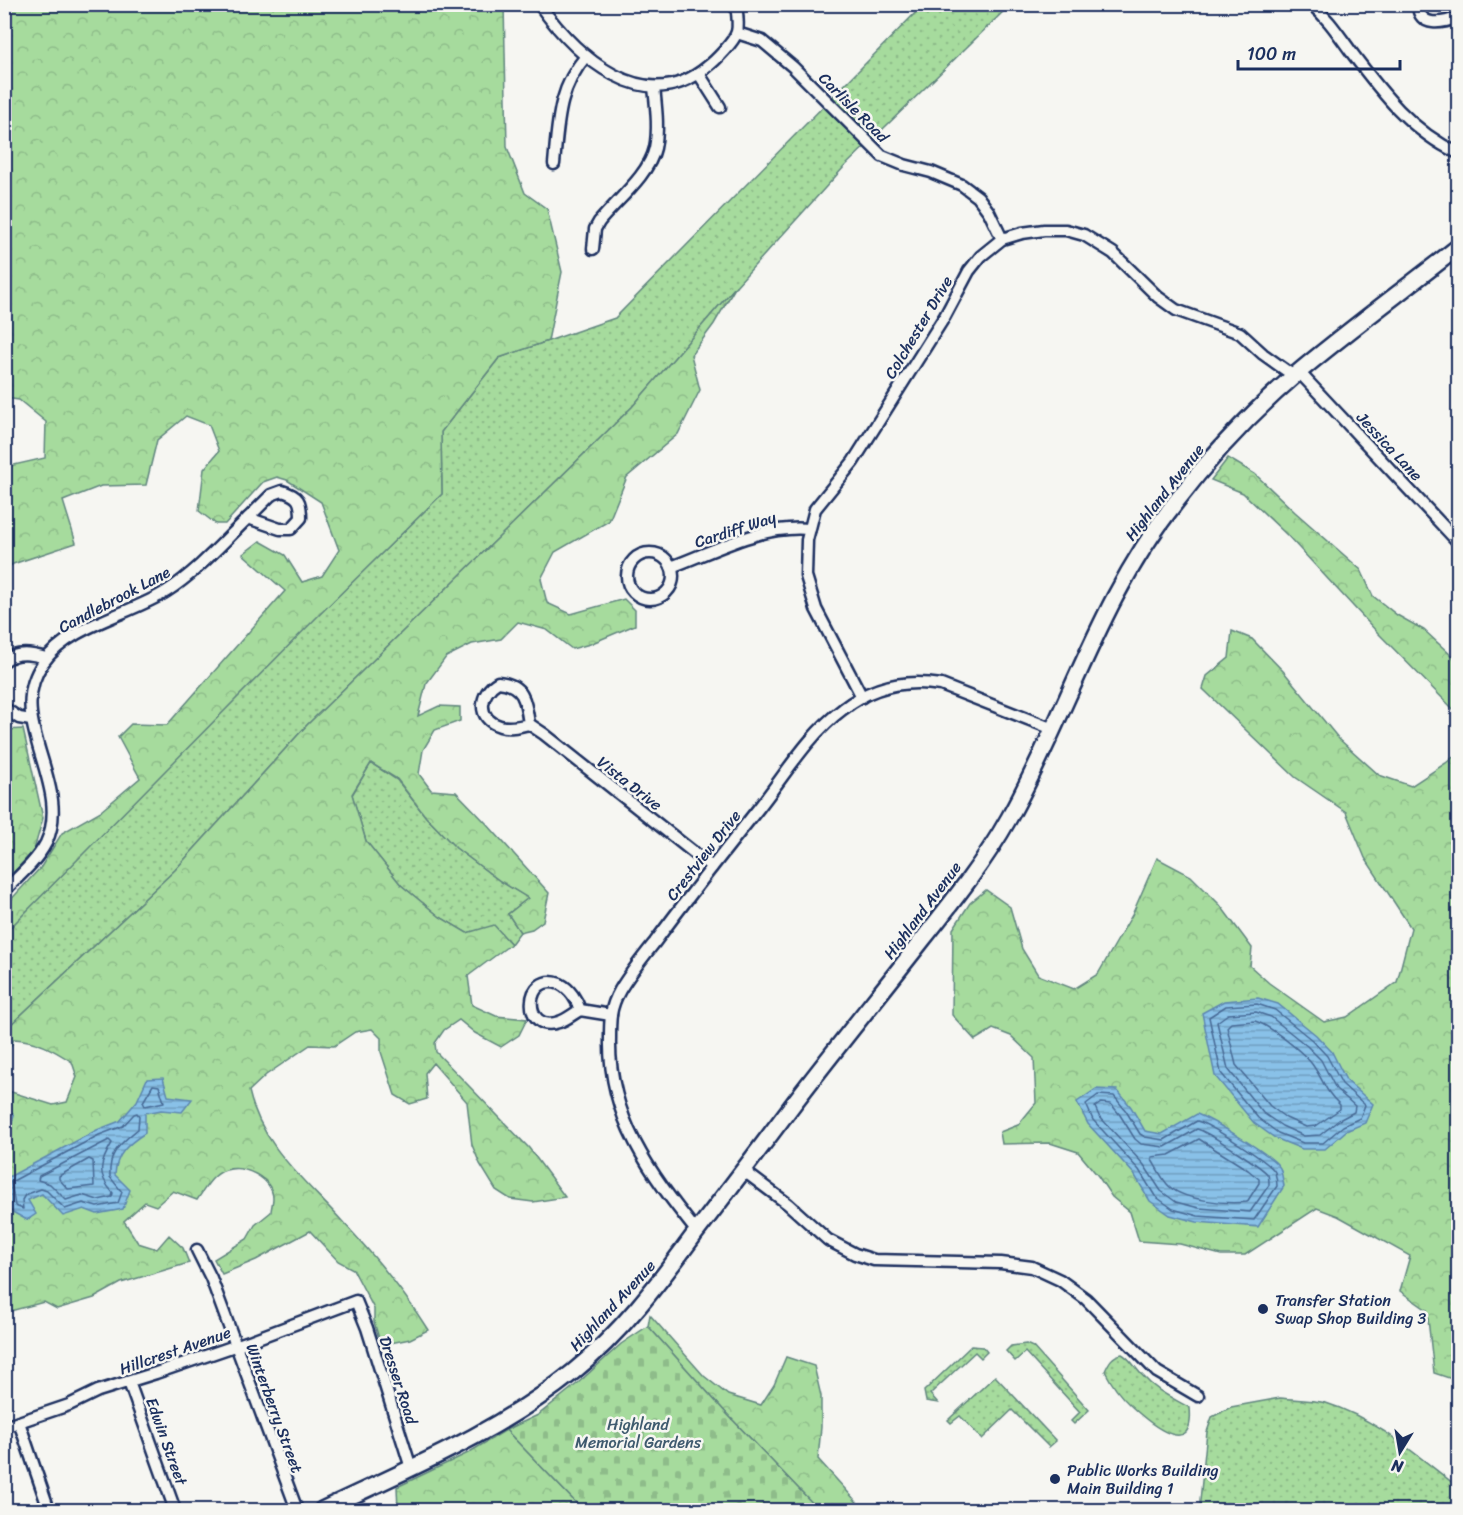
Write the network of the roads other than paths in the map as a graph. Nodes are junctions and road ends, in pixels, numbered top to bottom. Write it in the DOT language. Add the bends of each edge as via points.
graph roads {
  1 [pos="539,4"];
  2 [pos="736,4"];
  3 [pos="1311,4"];
  4 [pos="1418,4"];
  5 [pos="1458,17"];
  6 [pos="737,33"];
  7 [pos="586,56"];
  8 [pos="699,74"];
  9 [pos="654,87"];
  10 [pos="720,107"];
  11 [pos="1458,153"];
  12 [pos="554,164"];
  13 [pos="1002,239"];
  14 [pos="1458,247"];
  15 [pos="593,249"];
  16 [pos="1254,345"];
  17 [pos="1297,374"];
  18 [pos="248,518"];
  19 [pos="810,529"];
  20 [pos="1458,542"];
  21 [pos="671,567"];
  22 [pos="46,658"];
  23 [pos="4,661"];
  24 [pos="862,697"];
  25 [pos="4,708"];
  26 [pos="31,720"];
  27 [pos="529,724"];
  28 [pos="1053,729"];
  29 [pos="712,867"];
  30 [pos="4,891"];
  31 [pos="580,1010"];
  32 [pos="611,1015"];
  33 [pos="744,1171"];
  34 [pos="697,1232"];
  35 [pos="197,1250"];
  36 [pos="356,1302"];
  37 [pos="236,1345"];
  38 [pos="129,1382"];
  39 [pos="1198,1396"];
  40 [pos="19,1422"];
  41 [pos="4,1427"];
  42 [pos="411,1468"];
  43 [pos="49,1510"];
  44 [pos="175,1510"];
  45 [pos="297,1510"];
  46 [pos="322,1510"];
  1 -- 7 [label="street" via="554,26"];
  2 -- 6 [label="street"];
  3 -- 11 [label="street" via="1327,17 1396,108 1425,135"];
  4 -- 5 [label="street" via="1424,19 1432,23"];
  6 -- 8 [label="street"];
  6 -- 13 [label="street, Carlisle Road" via="762,41 793,67 882,156 962,185 978,197"];
  7 -- 9 [label="street" via="612,75"];
  7 -- 12 [label="street" via="571,76 562,98"];
  8 -- 9 [label="street"];
  8 -- 10 [label="street"];
  9 -- 15 [label="street" via="657,121 653,153 599,222"];
  13 -- 16 [label="street, Colchester Drive" via="1044,230 1084,235 1113,253 1176,310 1240,333"];
  13 -- 19 [label="street, Colchester Drive" via="969,271 853,462 816,509"];
  14 -- 17 [label="street, Highland Avenue"];
  16 -- 17 [label="street, Jessica Lane"];
  17 -- 20 [label="street, Jessica Lane"];
  17 -- 28 [label="street, Highland Avenue" via="1219,450 1148,540 1113,598"];
  18 -- 18 [label="street, Candlebrook Lane" via="291,529 301,518 301,504 282,491 271,495"];
  18 -- 22 [label="street, Candlebrook Lane" via="200,565 165,592 69,638"];
  19 -- 21 [label="street, Cardiff Way" via="768,531"];
  19 -- 24 [label="street, Colchester Drive" via="806,576 837,653"];
  21 -- 21 [label="street" via="655,553 641,554 627,570 628,585 639,596 662,596 672,583"];
  22 -- 23 [label="street" via="20,654"];
  22 -- 26 [label="street, Candlebrook Lane" via="31,688"];
  24 -- 28 [label="street, Crestview Drive" via="905,682 941,685"];
  24 -- 29 [label="street, Crestview Drive" via="822,727"];
  25 -- 26 [label="street" via="19,718"];
  26 -- 30 [label="street, Candlebrook Lane" via="51,795 50,832 40,853"];
  27 -- 27 [label="street" via="518,688 498,682 489,688 483,699 490,722 509,727"];
  27 -- 29 [label="street, Vista Drive"];
  28 -- 33 [label="street, Highland Avenue" via="1022,795 987,854"];
  29 -- 32 [label="street, Crestview Drive" via="621,988"];
  31 -- 31 [label="street" via="559,1022 548,1023 537,1019 531,1008 533,993 543,984 554,982 564,986"];
  31 -- 32 [label="street"];
  32 -- 34 [label="street, Crestview Drive" via="611,1072 623,1119 654,1176"];
  33 -- 34 [label="street, Highland Avenue"];
  33 -- 39 [label="street" via="828,1240 855,1254 874,1260 1001,1263 1032,1267 1060,1280 1086,1299 1157,1372"];
  34 -- 42 [label="street, Highland Avenue" via="633,1313 578,1368 499,1422"];
  35 -- 37 [label="street, Winterberry Street"];
  36 -- 37 [label="street, Hillcrest Avenue"];
  36 -- 42 [label="street, Dresser Road"];
  37 -- 38 [label="street, Hillcrest Avenue"];
  37 -- 45 [label="street, Winterberry Street"];
  38 -- 40 [label="street, Hillcrest Avenue" via="98,1390 69,1405"];
  38 -- 44 [label="street, Edwin Street"];
  40 -- 41 [label="street, Hillcrest Avenue"];
  40 -- 43 [label="street"];
  42 -- 46 [label="street, Highland Avenue"];
}
